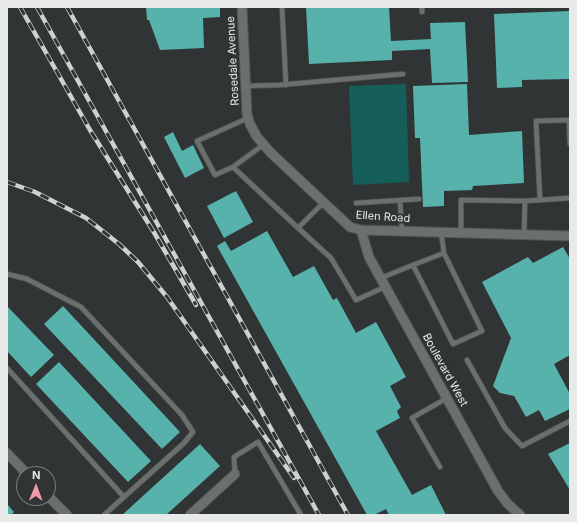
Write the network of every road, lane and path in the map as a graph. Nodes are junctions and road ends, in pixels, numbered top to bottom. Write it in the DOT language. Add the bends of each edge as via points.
graph roads {
  1 [pos="242,7"];
  2 [pos="282,7"];
  3 [pos="403,74"];
  4 [pos="286,85"];
  5 [pos="246,86"];
  6 [pos="248,116"];
  7 [pos="569,120"];
  8 [pos="570,144"];
  9 [pos="263,145"];
  10 [pos="233,167"];
  11 [pos="570,198"];
  12 [pos="419,199"];
  13 [pos="400,200"];
  14 [pos="540,200"];
  15 [pos="525,201"];
  16 [pos="323,203"];
  17 [pos="356,203"];
  18 [pos="298,228"];
  19 [pos="361,230"];
  20 [pos="402,231"];
  21 [pos="441,232"];
  22 [pos="461,233"];
  23 [pos="524,234"];
  24 [pos="570,236"];
  25 [pos="444,253"];
  26 [pos="413,265"];
  27 [pos="7,274"];
  28 [pos="381,278"];
  29 [pos="385,287"];
  30 [pos="467,360"];
  31 [pos="7,368"];
  32 [pos="447,398"];
  33 [pos="570,421"];
  34 [pos="7,453"];
  35 [pos="19,466"];
  36 [pos="440,467"];
  37 [pos="235,474"];
  38 [pos="124,497"];
  39 [pos="56,504"];
  40 [pos="67,515"];
  41 [pos="104,515"];
  42 [pos="190,515"];
  43 [pos="301,515"];
  44 [pos="520,515"];
  1 -- 5 [label="street, Rosedale Avenue"];
  2 -- 4 [label="lane"];
  3 -- 4 [label="lane"];
  4 -- 5 [label="lane"];
  5 -- 6 [label="street, Rosedale Avenue"];
  6 -- 9 [label="street, Ellen Road"];
  6 -- 10 [label="lane" via="197,141 215,175"];
  7 -- 8 [label="lane"];
  7 -- 14 [label="lane" via="536,121"];
  9 -- 10 [label="lane"];
  9 -- 16 [label="street, Ellen Road"];
  10 -- 18 [label="lane"];
  11 -- 14 [label="lane"];
  12 -- 13 [label="lane"];
  13 -- 17 [label="lane"];
  13 -- 20 [label="lane"];
  14 -- 15 [label="lane"];
  15 -- 22 [label="lane" via="461,200"];
  15 -- 23 [label="lane"];
  16 -- 18 [label="lane"];
  16 -- 19 [label="street, Ellen Road" via="350,227"];
  18 -- 29 [label="lane" via="331,258 356,300"];
  19 -- 20 [label="street, Ellen Road"];
  19 -- 28 [label="street, Boulevard West" via="369,257"];
  20 -- 21 [label="street, Ellen Road"];
  21 -- 22 [label="street, Ellen Road"];
  21 -- 25 [label="lane"];
  22 -- 23 [label="street, Ellen Road"];
  23 -- 24 [label="street, Ellen Road"];
  25 -- 26 [label="lane"];
  25 -- 26 [label="lane" via="482,331 453,344"];
  26 -- 28 [label="lane"];
  27 -- 38 [label="lane" via="28,279 81,307 182,415 193,432"];
  28 -- 29 [label="street, Boulevard West"];
  29 -- 32 [label="street, Boulevard West"];
  30 -- 33 [label="lane" via="505,428 522,446"];
  31 -- 38 [label="lane"];
  32 -- 36 [label="lane" via="412,418"];
  32 -- 44 [label="street, Boulevard West" via="498,491"];
  34 -- 35 [label="street"];
  37 -- 42 [label="street"];
  37 -- 43 [label="lane" via="234,458 258,442"];
  38 -- 41 [label="lane"];
  39 -- 40 [label="street"];
}
